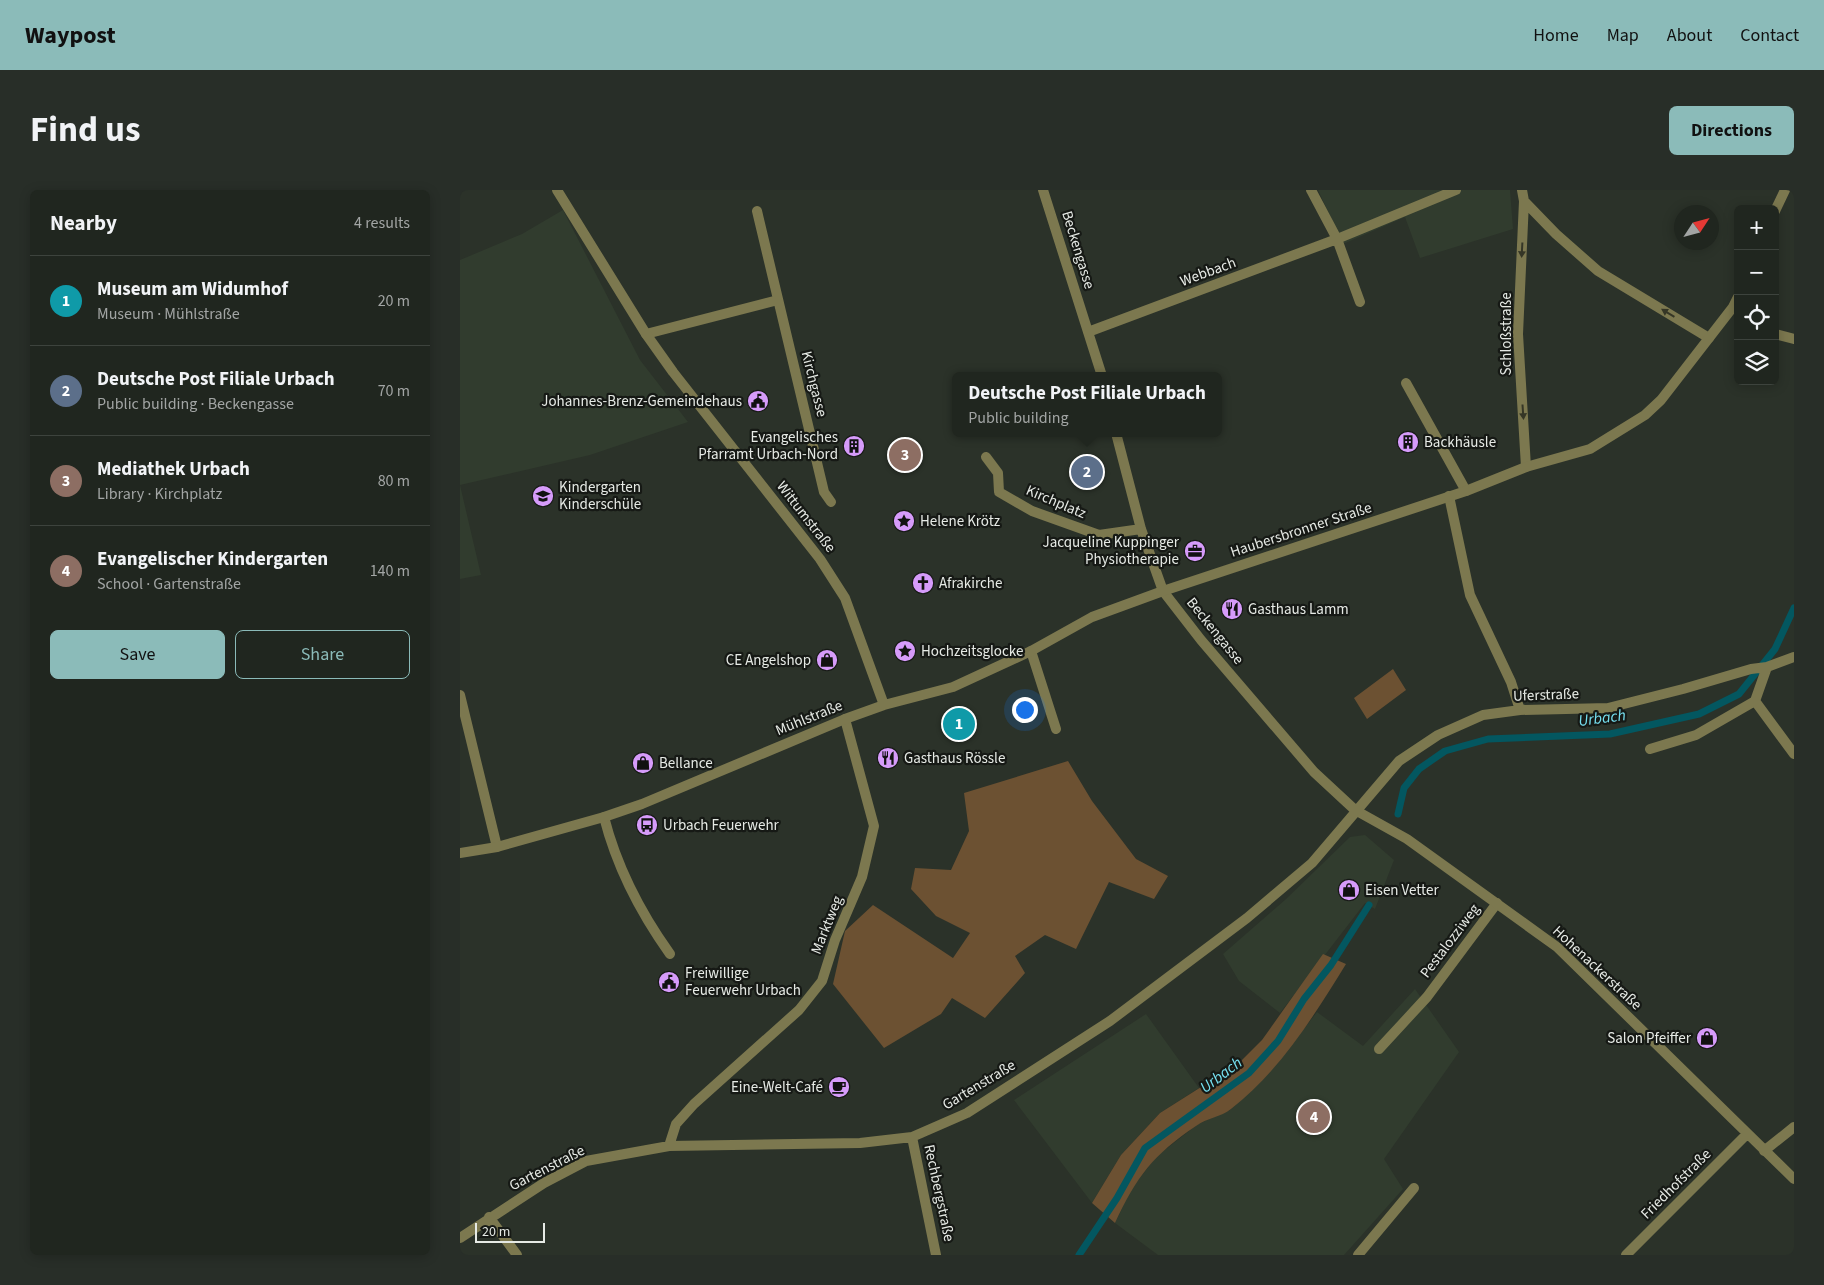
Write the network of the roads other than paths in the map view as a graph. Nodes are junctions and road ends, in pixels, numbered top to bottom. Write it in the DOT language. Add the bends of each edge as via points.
graph roads {
  1 [pos="557,190"];
  2 [pos="1043,190"];
  3 [pos="1311,190"];
  4 [pos="1456,190"];
  5 [pos="1522,190"];
  6 [pos="1784,190"];
  7 [pos="1524,201"];
  8 [pos="1778,205"];
  9 [pos="757,211"];
  10 [pos="1337,239"];
  11 [pos="778,300"];
  12 [pos="1360,302"];
  13 [pos="1734,311"];
  14 [pos="1088,332"];
  15 [pos="646,334"];
  16 [pos="1779,335"];
  17 [pos="1709,338"];
  18 [pos="1794,339"];
  19 [pos="1101,372"];
  20 [pos="1406,383"];
  21 [pos="1117,437"];
  22 [pos="986,457"];
  23 [pos="1526,466"];
  24 [pos="1466,491"];
  25 [pos="1449,496"];
  26 [pos="831,502"];
  27 [pos="1141,529"];
  28 [pos="1163,591"];
  29 [pos="1031,651"];
  30 [pos="1794,657"];
  31 [pos="1767,667"];
  32 [pos="460,695"];
  33 [pos="1755,701"];
  34 [pos="884,705"];
  35 [pos="1520,710"];
  36 [pos="845,719"];
  37 [pos="1056,729"];
  38 [pos="1650,749"];
  39 [pos="1794,754"];
  40 [pos="1355,810"];
  41 [pos="604,817"];
  42 [pos="496,847"];
  43 [pos="460,853"];
  44 [pos="1497,903"];
  45 [pos="670,954"];
  46 [pos="1379,1049"];
  47 [pos="1794,1127"];
  48 [pos="1747,1134"];
  49 [pos="912,1137"];
  50 [pos="669,1146"];
  51 [pos="1764,1151"];
  52 [pos="1794,1179"];
  53 [pos="1414,1188"];
  54 [pos="489,1217"];
  55 [pos="460,1238"];
  56 [pos="517,1255"];
  57 [pos="936,1255"];
  58 [pos="1358,1255"];
  59 [pos="1626,1255"];
  1 -- 15 [label="street, Wittumstraße"];
  2 -- 14 [label="street, Beckengasse"];
  3 -- 10 [label="street"];
  4 -- 10 [label="street, Webbach"];
  5 -- 7 [label="street, Schloßstraße"];
  6 -- 8 [label="street"];
  17 -- 7 [label="street, one-way" via="1598,270"];
  7 -- 23 [label="street, Schloßstraße, one-way" via="1518,334"];
  9 -- 11 [label="street, Kirchgasse"];
  10 -- 12 [label="street"];
  10 -- 14 [label="street, Webbach"];
  11 -- 15 [label="street"];
  11 -- 26 [label="street, Kirchgasse" via="824,492"];
  13 -- 17 [label="street, Haubersbronner Straße"];
  14 -- 19 [label="street, Beckengasse"];
  15 -- 34 [label="street, Wittumstraße" via="820,559 845,598"];
  16 -- 18 [label="street"];
  17 -- 23 [label="street, Haubersbronner Straße" via="1645,416 1590,449"];
  20 -- 24 [label="street"];
  21 -- 27 [label="street, Beckengasse"];
  22 -- 27 [label="street, Kirchplatz" via="998,473 998,492 1032,511 1099,535"];
  23 -- 24 [label="street, Haubersbronner Straße"];
  24 -- 25 [label="street, Haubersbronner Straße"];
  25 -- 28 [label="street, Haubersbronner Straße"];
  25 -- 35 [label="street" via="1470,596 1511,682"];
  27 -- 28 [label="street, Beckengasse"];
  28 -- 29 [label="street, Mühlstraße" via="1092,617"];
  28 -- 40 [label="street, Beckengasse" via="1308,765"];
  29 -- 34 [label="street, Mühlstraße" via="954,687"];
  29 -- 37 [label="street"];
  30 -- 31 [label="street, Uferstraße"];
  31 -- 33 [label="street"];
  31 -- 35 [label="street, Uferstraße" via="1608,708"];
  32 -- 42 [label="street"];
  33 -- 38 [label="street" via="1696,735"];
  33 -- 39 [label="street"];
  34 -- 36 [label="street, Mühlstraße"];
  35 -- 40 [label="street, Uferstraße" via="1482,715 1438,735 1399,761"];
  36 -- 41 [label="street, Mühlstraße"];
  36 -- 50 [label="street, Marktweg" via="874,826 862,877 835,940 822,981 799,1010 694,1104 676,1124"];
  40 -- 44 [label="street, Hohenackerstraße" via="1407,839"];
  40 -- 49 [label="street, Gartenstraße" via="1312,863 1247,918 1110,1021 967,1113"];
  41 -- 42 [label="street, Mühlstraße"];
  41 -- 45 [label="street" via="630,888"];
  42 -- 43 [label="street, Mühlstraße"];
  44 -- 46 [label="street, Pestalozziweg" via="1427,996"];
  44 -- 48 [label="street, Hohenackerstraße" via="1557,947"];
  47 -- 51 [label="street"];
  48 -- 51 [label="street, Hohenackerstraße"];
  48 -- 59 [label="street, Friedhofstraße"];
  49 -- 50 [label="street, Gartenstraße" via="860,1144"];
  49 -- 57 [label="street, Rechbergstraße"];
  50 -- 54 [label="street, Gartenstraße" via="586,1161 544,1182"];
  51 -- 52 [label="street, Hohenackerstraße"];
  53 -- 58 [label="street"];
  54 -- 55 [label="street, Gartenstraße"];
  54 -- 56 [label="street"];
}
